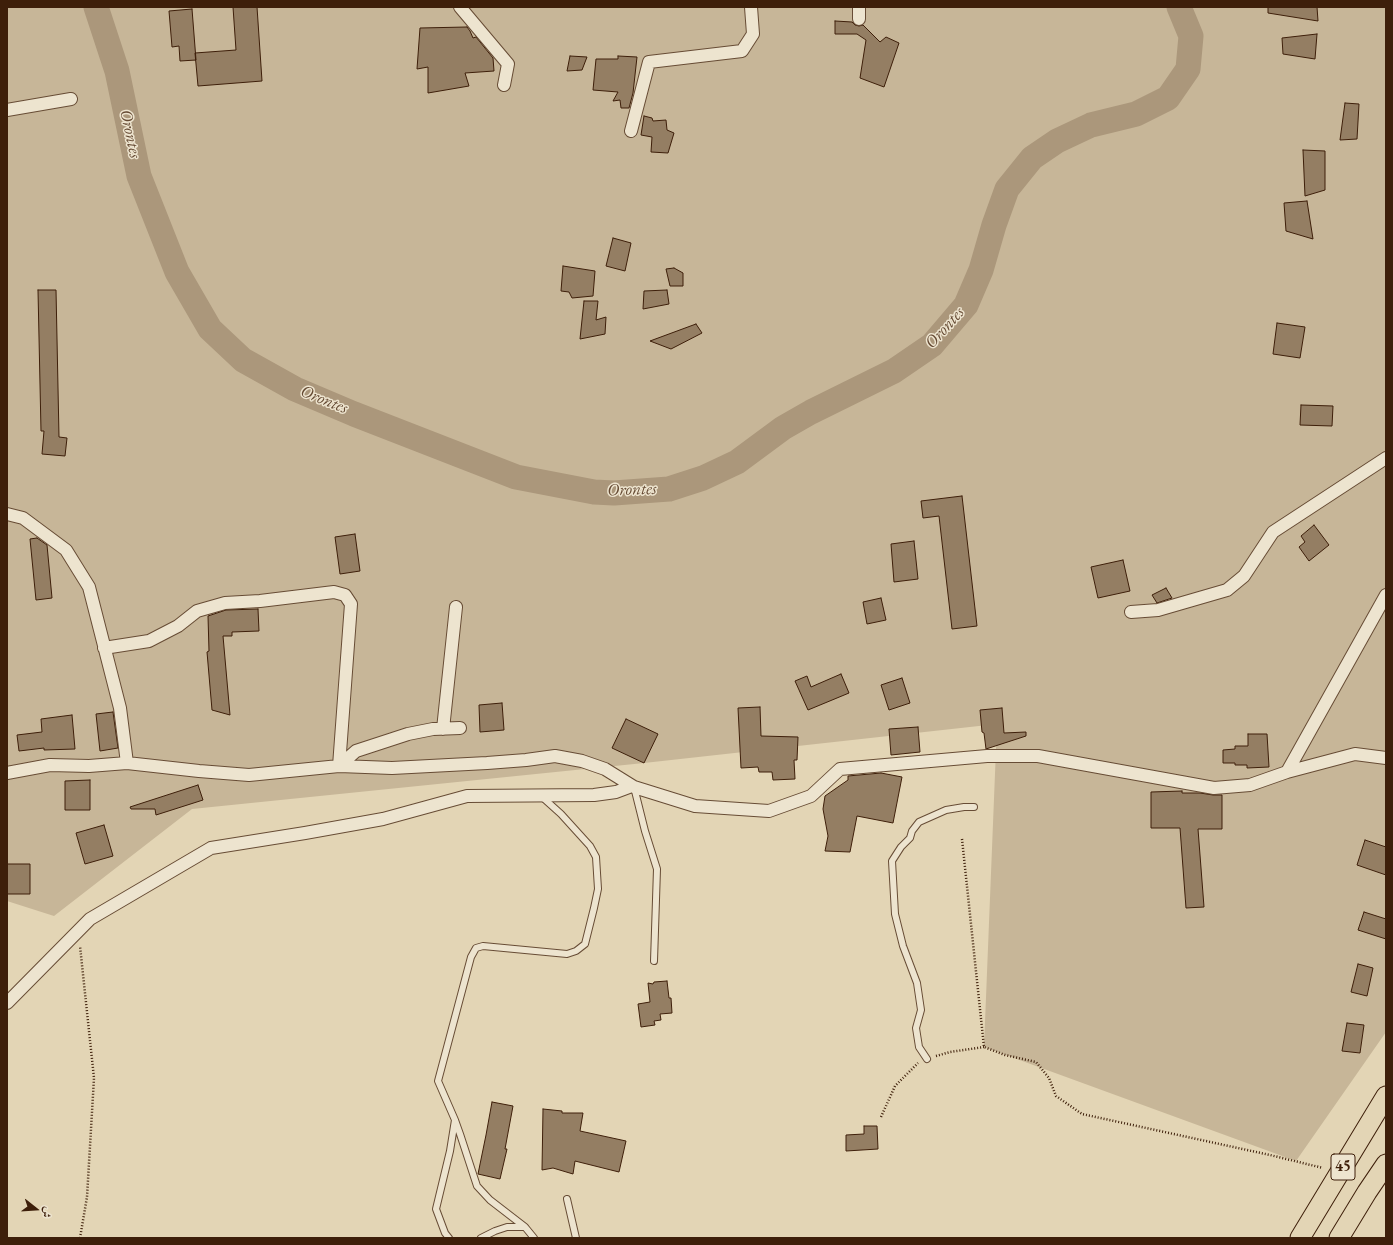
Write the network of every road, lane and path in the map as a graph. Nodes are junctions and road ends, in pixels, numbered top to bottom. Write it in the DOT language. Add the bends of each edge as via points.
graph roads {
  1 [pos="460,7"];
  2 [pos="751,7"];
  3 [pos="504,86"];
  4 [pos="71,99"];
  5 [pos="7,110"];
  6 [pos="631,131"];
  7 [pos="1386,458"];
  8 [pos="7,514"];
  9 [pos="1386,594"];
  10 [pos="456,607"];
  11 [pos="1131,612"];
  12 [pos="104,648"];
  13 [pos="442,728"];
  14 [pos="460,728"];
  15 [pos="1386,758"];
  16 [pos="127,763"];
  17 [pos="339,766"];
  18 [pos="1287,772"];
  19 [pos="7,773"];
  20 [pos="633,787"];
  21 [pos="540,795"];
  22 [pos="974,807"];
  23 [pos="962,839"];
  24 [pos="79,929"];
  25 [pos="654,961"];
  26 [pos="7,1003"];
  27 [pos="984,1047"];
  28 [pos="927,1059"];
  29 [pos="1386,1096"];
  30 [pos="881,1117"];
  31 [pos="454,1120"];
  32 [pos="1386,1164"];
  33 [pos="1340,1172"];
  34 [pos="567,1199"];
  35 [pos="525,1227"];
  36 [pos="80,1238"];
  37 [pos="449,1238"];
  38 [pos="481,1238"];
  39 [pos="534,1238"];
  40 [pos="576,1238"];
  41 [pos="1300,1238"];
  42 [pos="1339,1238"];
  1 -- 3 [label="street" via="508,64"];
  2 -- 6 [label="street" via="753,34 742,51 649,62"];
  4 -- 5 [label="street"];
  7 -- 11 [label="street" via="1273,532 1244,576 1227,590 1158,610"];
  8 -- 12 [label="street" via="23,518 66,550 89,587"];
  9 -- 18 [label="street"];
  10 -- 13 [label="street"];
  12 -- 16 [label="street" via="120,708"];
  12 -- 17 [label="street" via="149,641 178,626 197,611 225,603 334,592 345,595 351,604"];
  13 -- 14 [label="street"];
  13 -- 17 [label="street" via="408,734 356,752"];
  15 -- 18 [label="street" via="1354,754"];
  16 -- 17 [label="street" via="249,775"];
  16 -- 19 [label="street" via="89,766 50,765"];
  17 -- 20 [label="street" via="400,768 555,756 605,769"];
  18 -- 20 [label="street" via="1250,785 1214,788 1038,756 987,756 840,769 811,796 769,811 695,806"];
  20 -- 21 [label="street" via="594,795"];
  20 -- 25 [label="lane" via="657,869"];
  21 -- 24 [label="street" via="467,796 383,819 211,848 90,918"];
  21 -- 31 [label="lane" via="561,814 596,856 598,889 585,944 567,954 483,946 476,948 471,957 438,1081"];
  22 -- 28 [label="lane" via="946,810 919,822 892,861 895,914 903,946 917,983 921,1010 916,1028 919,1047"];
  23 -- 27 [label="path"];
  24 -- 26 [label="street"];
  24 -- 36 [label="path" via="94,1078 88,1197"];
  27 -- 28 [label="path" via="950,1052"];
  27 -- 33 [label="path" via="1036,1062 1048,1078 1056,1096 1082,1114"];
  28 -- 30 [label="path" via="920,1061 895,1086"];
  29 -- 33 [label="highway, 45"];
  31 -- 35 [label="lane" via="477,1186 490,1200"];
  31 -- 37 [label="lane" via="450,1151 436,1209"];
  32 -- 42 [label="highway, 45"];
  33 -- 41 [label="highway, 45"];
  34 -- 40 [label="lane"];
  35 -- 38 [label="lane" via="507,1227"];
  35 -- 39 [label="lane"];
}
